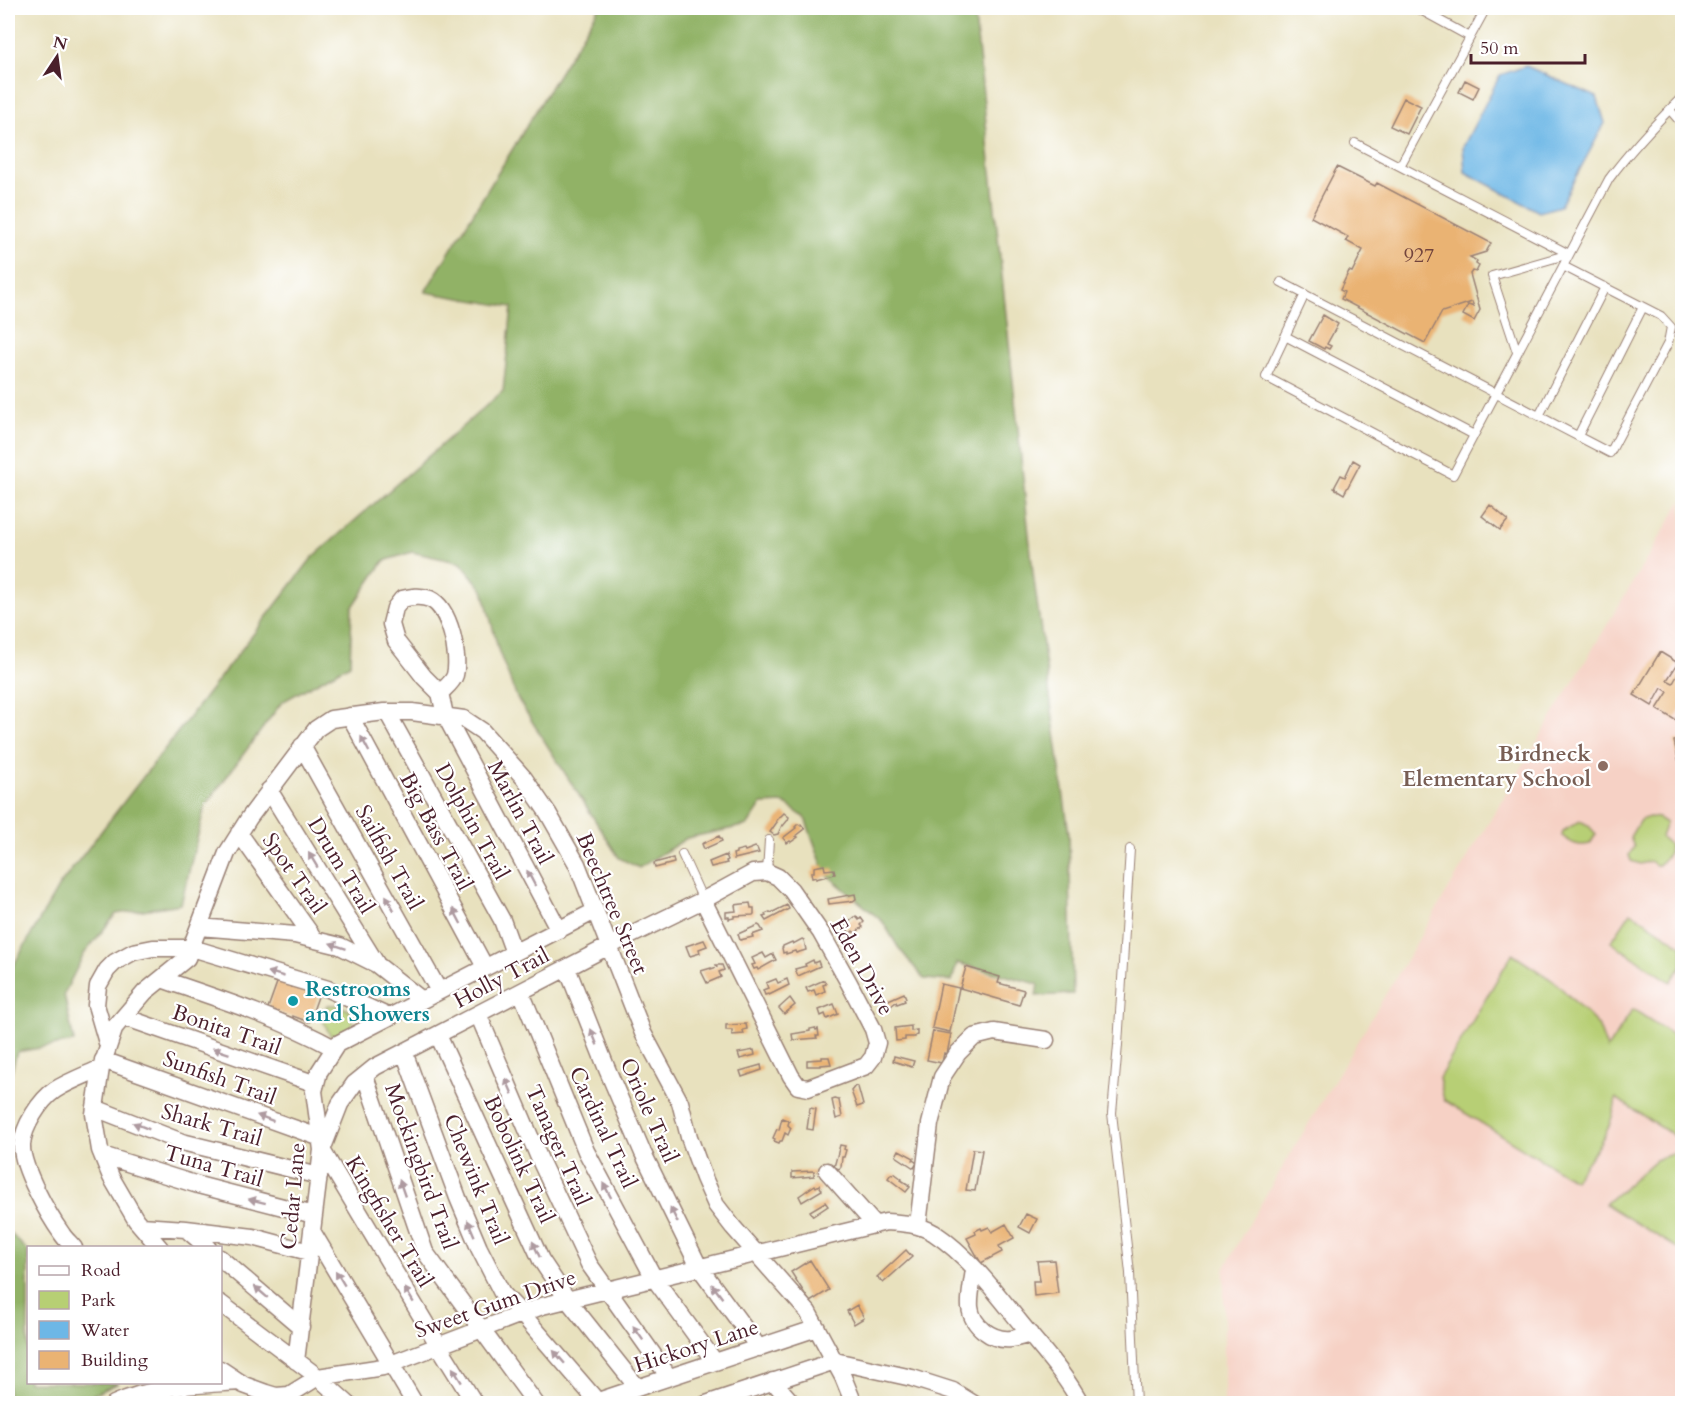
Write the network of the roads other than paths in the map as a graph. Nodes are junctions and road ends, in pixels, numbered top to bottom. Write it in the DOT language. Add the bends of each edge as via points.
graph roads {
  1 [pos="1417,8"];
  2 [pos="1486,8"];
  3 [pos="1470,37"];
  4 [pos="1683,98"];
  5 [pos="1670,110"];
  6 [pos="1683,124"];
  7 [pos="1355,143"];
  8 [pos="1400,166"];
  9 [pos="1569,254"];
  10 [pos="1563,266"];
  11 [pos="1281,282"];
  12 [pos="1605,287"];
  13 [pos="1305,294"];
  14 [pos="1643,307"];
  15 [pos="1286,336"];
  16 [pos="1517,352"];
  17 [pos="1496,393"];
  18 [pos="1539,416"];
  19 [pos="1474,435"];
  20 [pos="1578,436"];
  21 [pos="440,693"];
  22 [pos="387,712"];
  23 [pos="444,715"];
  24 [pos="350,716"];
  25 [pos="302,746"];
  26 [pos="269,790"];
  27 [pos="239,833"];
  28 [pos="769,840"];
  29 [pos="1130,849"];
  30 [pos="682,854"];
  31 [pos="767,872"];
  32 [pos="703,900"];
  33 [pos="595,911"];
  34 [pos="199,927"];
  35 [pos="559,930"];
  36 [pos="315,940"];
  37 [pos="609,946"];
  38 [pos="192,948"];
  39 [pos="514,953"];
  40 [pos="376,964"];
  41 [pos="485,967"];
  42 [pos="567,968"];
  43 [pos="161,979"];
  44 [pos="439,991"];
  45 [pos="520,992"];
  46 [pos="423,1000"];
  47 [pos="478,1014"];
  48 [pos="124,1017"];
  49 [pos="389,1017"];
  50 [pos="438,1035"];
  51 [pos="1046,1040"];
  52 [pos="334,1048"];
  53 [pos="404,1052"];
  54 [pos="104,1058"];
  55 [pos="365,1076"];
  56 [pos="316,1084"];
  57 [pos="95,1108"];
  58 [pos="321,1144"];
  59 [pos="102,1155"];
  60 [pos="827,1171"];
  61 [pos="319,1176"];
  62 [pos="313,1223"];
  63 [pos="875,1225"];
  64 [pos="918,1225"];
  65 [pos="141,1226"];
  66 [pos="186,1229"];
  67 [pos="72,1246"];
  68 [pos="158,1246"];
  69 [pos="206,1246"];
  70 [pos="309,1252"];
  71 [pos="758,1253"];
  72 [pos="222,1260"];
  73 [pos="699,1268"];
  74 [pos="974,1269"];
  75 [pos="654,1278"];
  76 [pos="607,1290"];
  77 [pos="567,1299"];
  78 [pos="222,1304"];
  79 [pos="522,1314"];
  80 [pos="301,1327"];
  81 [pos="817,1328"];
  82 [pos="481,1329"];
  83 [pos="1029,1334"];
  84 [pos="439,1346"];
  85 [pos="759,1348"];
  86 [pos="296,1360"];
  87 [pos="835,1361"];
  88 [pos="715,1362"];
  89 [pos="391,1364"];
  90 [pos="222,1370"];
  91 [pos="318,1377"];
  92 [pos="669,1377"];
  93 [pos="773,1381"];
  94 [pos="240,1382"];
  95 [pos="216,1384"];
  96 [pos="222,1384"];
  97 [pos="637,1387"];
  98 [pos="268,1398"];
  99 [pos="726,1401"];
  100 [pos="593,1402"];
  101 [pos="116,1403"];
  102 [pos="348,1404"];
  103 [pos="415,1404"];
  104 [pos="475,1404"];
  105 [pos="537,1404"];
  106 [pos="706,1404"];
  107 [pos="792,1404"];
  108 [pos="854,1404"];
  109 [pos="974,1404"];
  110 [pos="1081,1404"];
  111 [pos="1136,1404"];
  1 -- 3 [label="lane"];
  2 -- 3 [label="lane"];
  3 -- 8 [label="lane"];
  4 -- 5 [label="lane"];
  5 -- 6 [label="lane"];
  5 -- 9 [label="lane" via="1609,179"];
  7 -- 8 [label="lane"];
  8 -- 9 [label="lane"];
  9 -- 10 [label="lane"];
  9 -- 16 [label="lane" via="1492,276"];
  10 -- 12 [label="lane"];
  10 -- 16 [label="lane"];
  11 -- 13 [label="lane"];
  12 -- 14 [label="lane"];
  12 -- 18 [label="lane"];
  13 -- 15 [label="lane"];
  13 -- 17 [label="lane"];
  14 -- 20 [label="lane"];
  14 -- 20 [label="lane" via="1661,316 1671,327 1668,343 1610,453"];
  15 -- 19 [label="lane"];
  15 -- 19 [label="lane" via="1266,377 1453,475"];
  16 -- 17 [label="lane"];
  17 -- 18 [label="lane"];
  17 -- 19 [label="lane"];
  18 -- 20 [label="lane"];
  21 -- 21 [label="street" via="396,641 391,624 402,599 430,599 440,606 447,619 458,660 454,678"];
  21 -- 23 [label="street, Marlin Trail"];
  22 -- 23 [label="street, Beechtree Street"];
  22 -- 24 [label="street, Beechtree Street"];
  22 -- 39 [label="street, Dolphin Trail" via="502,920"];
  23 -- 33 [label="street, Beechtree Street" via="464,719 482,731 524,778 577,864"];
  35 -- 23 [label="street, Marlin Trail, one-way"];
  24 -- 25 [label="street, Beechtree Street" via="331,719"];
  41 -- 24 [label="street, Big Bass Trail, one-way"];
  25 -- 26 [label="street, Beechtree Street"];
  44 -- 25 [label="street, Sailfish Trail, one-way"];
  26 -- 27 [label="street, Beechtree Street"];
  40 -- 26 [label="street, Drum Trail, one-way"];
  27 -- 34 [label="street, Beechtree Street" via="227,853"];
  27 -- 36 [label="street, Spot Trail"];
  28 -- 31 [label="lane"];
  29 -- 111 [label="lane" via="1112,1113 1131,1273"];
  30 -- 32 [label="lane"];
  31 -- 32 [label="street" via="753,873"];
  31 -- 32 [label="street, Eden Drive" via="791,890 821,933 873,1029 877,1043 866,1066 808,1088 798,1086"];
  32 -- 37 [label="street"];
  33 -- 35 [label="street, Cedar Lane"];
  33 -- 37 [label="street, Beechtree Street"];
  34 -- 36 [label="street"];
  34 -- 38 [label="street, Beechtree Street"];
  35 -- 39 [label="street, Cedar Lane"];
  40 -- 36 [label="street, one-way" via="340,946"];
  37 -- 42 [label="street, Holly Trail"];
  37 -- 71 [label="street, Beechtree Street" via="643,1033 680,1102 689,1137 717,1205"];
  38 -- 43 [label="street, Beechtree Street"];
  49 -- 38 [label="street, one-way" via="328,989"];
  38 -- 54 [label="street" via="133,951 107,970 98,986 96,1005"];
  39 -- 41 [label="street, Cedar Lane"];
  40 -- 46 [label="street"];
  41 -- 44 [label="street, Cedar Lane"];
  42 -- 45 [label="street, Holly Trail"];
  73 -- 42 [label="street, Oriole Trail, one-way" via="643,1153"];
  43 -- 48 [label="street, Beechtree Street"];
  43 -- 52 [label="street" via="304,1031"];
  44 -- 46 [label="street, Cedar Lane"];
  45 -- 47 [label="street, Holly Trail"];
  75 -- 45 [label="street, Cardinal Trail, one-way" via="586,1151"];
  46 -- 49 [label="street, Cedar Lane"];
  47 -- 50 [label="street, Holly Trail"];
  76 -- 47 [label="street, Tanager Trail, one-way" via="589,1264 540,1160"];
  48 -- 54 [label="street, Beechtree Street" via="115,1027"];
  56 -- 48 [label="street, Bonita Trail, one-way"];
  49 -- 52 [label="street, Cedar Lane"];
  50 -- 53 [label="street, Holly Trail"];
  77 -- 50 [label="street, Bobolink Trail, one-way" via="541,1260"];
  51 -- 64 [label="street" via="994,1032 974,1037 958,1053 942,1077 930,1124"];
  52 -- 56 [label="street, Cedar Lane" via="319,1071"];
  53 -- 55 [label="street, Holly Trail"];
  79 -- 53 [label="street, Chewink Trail, one-way" via="502,1293 479,1248"];
  54 -- 57 [label="street, Beechtree Street"];
  58 -- 54 [label="street, Sunfish Trail, one-way"];
  54 -- 67 [label="street" via="39,1105 22,1145 37,1191"];
  55 -- 58 [label="street, Holly Trail" via="340,1104"];
  82 -- 55 [label="street, Mockingbird Trail, one-way" via="425,1252"];
  56 -- 58 [label="street, Cedar Lane"];
  57 -- 59 [label="street, Beechtree Street"];
  61 -- 57 [label="street, Shark Trail, one-way" via="182,1142"];
  58 -- 61 [label="street, Cedar Lane"];
  84 -- 58 [label="street, Kingfisher Trail, one-way"];
  62 -- 59 [label="street, Tuna Trail, one-way"];
  59 -- 65 [label="street, Beechtree Street"];
  60 -- 63 [label="street"];
  61 -- 62 [label="street, Cedar Lane"];
  62 -- 70 [label="street, Cedar Lane"];
  89 -- 62 [label="street, one-way"];
  63 -- 64 [label="street, Sweet Gum Drive"];
  63 -- 71 [label="street, Sweet Gum Drive"];
  64 -- 74 [label="street" via="954,1248"];
  65 -- 66 [label="street"];
  65 -- 68 [label="street, Beechtree Street"];
  66 -- 69 [label="street"];
  66 -- 70 [label="street" via="253,1237"];
  70 -- 80 [label="street, Cedar Lane"];
  71 -- 73 [label="street, Sweet Gum Drive"];
  71 -- 81 [label="street, Beechtree Street"];
  80 -- 72 [label="street, one-way"];
  73 -- 75 [label="street, Sweet Gum Drive"];
  85 -- 73 [label="street, Oriole Trail, one-way"];
  74 -- 83 [label="street"];
  74 -- 83 [label="street" via="970,1307 975,1323 985,1332 1010,1340"];
  75 -- 76 [label="street, Sweet Gum Drive"];
  75 -- 88 [label="street, Cardinal Trail"];
  76 -- 77 [label="street, Sweet Gum Drive"];
  92 -- 76 [label="street, Tanager Trail, one-way"];
  77 -- 79 [label="street, Sweet Gum Drive"];
  77 -- 97 [label="street, Bobolink Trail"];
  78 -- 86 [label="street"];
  79 -- 82 [label="street, Sweet Gum Drive"];
  100 -- 79 [label="street, Chewink Trail, one-way"];
  80 -- 86 [label="street, Cedar Lane"];
  81 -- 85 [label="street, Hickory Lane"];
  81 -- 87 [label="street, Beechtree Street"];
  82 -- 84 [label="street, Sweet Gum Drive"];
  82 -- 105 [label="street, Mockingbird Trail"];
  83 -- 110 [label="street" via="1070,1383"];
  84 -- 89 [label="street, Sweet Gum Drive"];
  104 -- 84 [label="street, Kingfisher Trail, one-way"];
  85 -- 88 [label="street, Hickory Lane"];
  86 -- 91 [label="street"];
  87 -- 93 [label="street"];
  87 -- 108 [label="street, Beechtree Street"];
  87 -- 109 [label="street" via="912,1378 953,1391"];
  88 -- 92 [label="street, Hickory Lane"];
  89 -- 91 [label="street, Sweet Gum Drive"];
  89 -- 103 [label="street"];
  90 -- 94 [label="street"];
  91 -- 98 [label="street" via="289,1395"];
  91 -- 102 [label="street"];
  92 -- 97 [label="street, Hickory Lane"];
  93 -- 99 [label="street"];
  93 -- 107 [label="street"];
  94 -- 96 [label="street"];
  94 -- 98 [label="street"];
  95 -- 101 [label="street" via="148,1391"];
  97 -- 100 [label="street, Hickory Lane"];
  99 -- 106 [label="street"];
}
